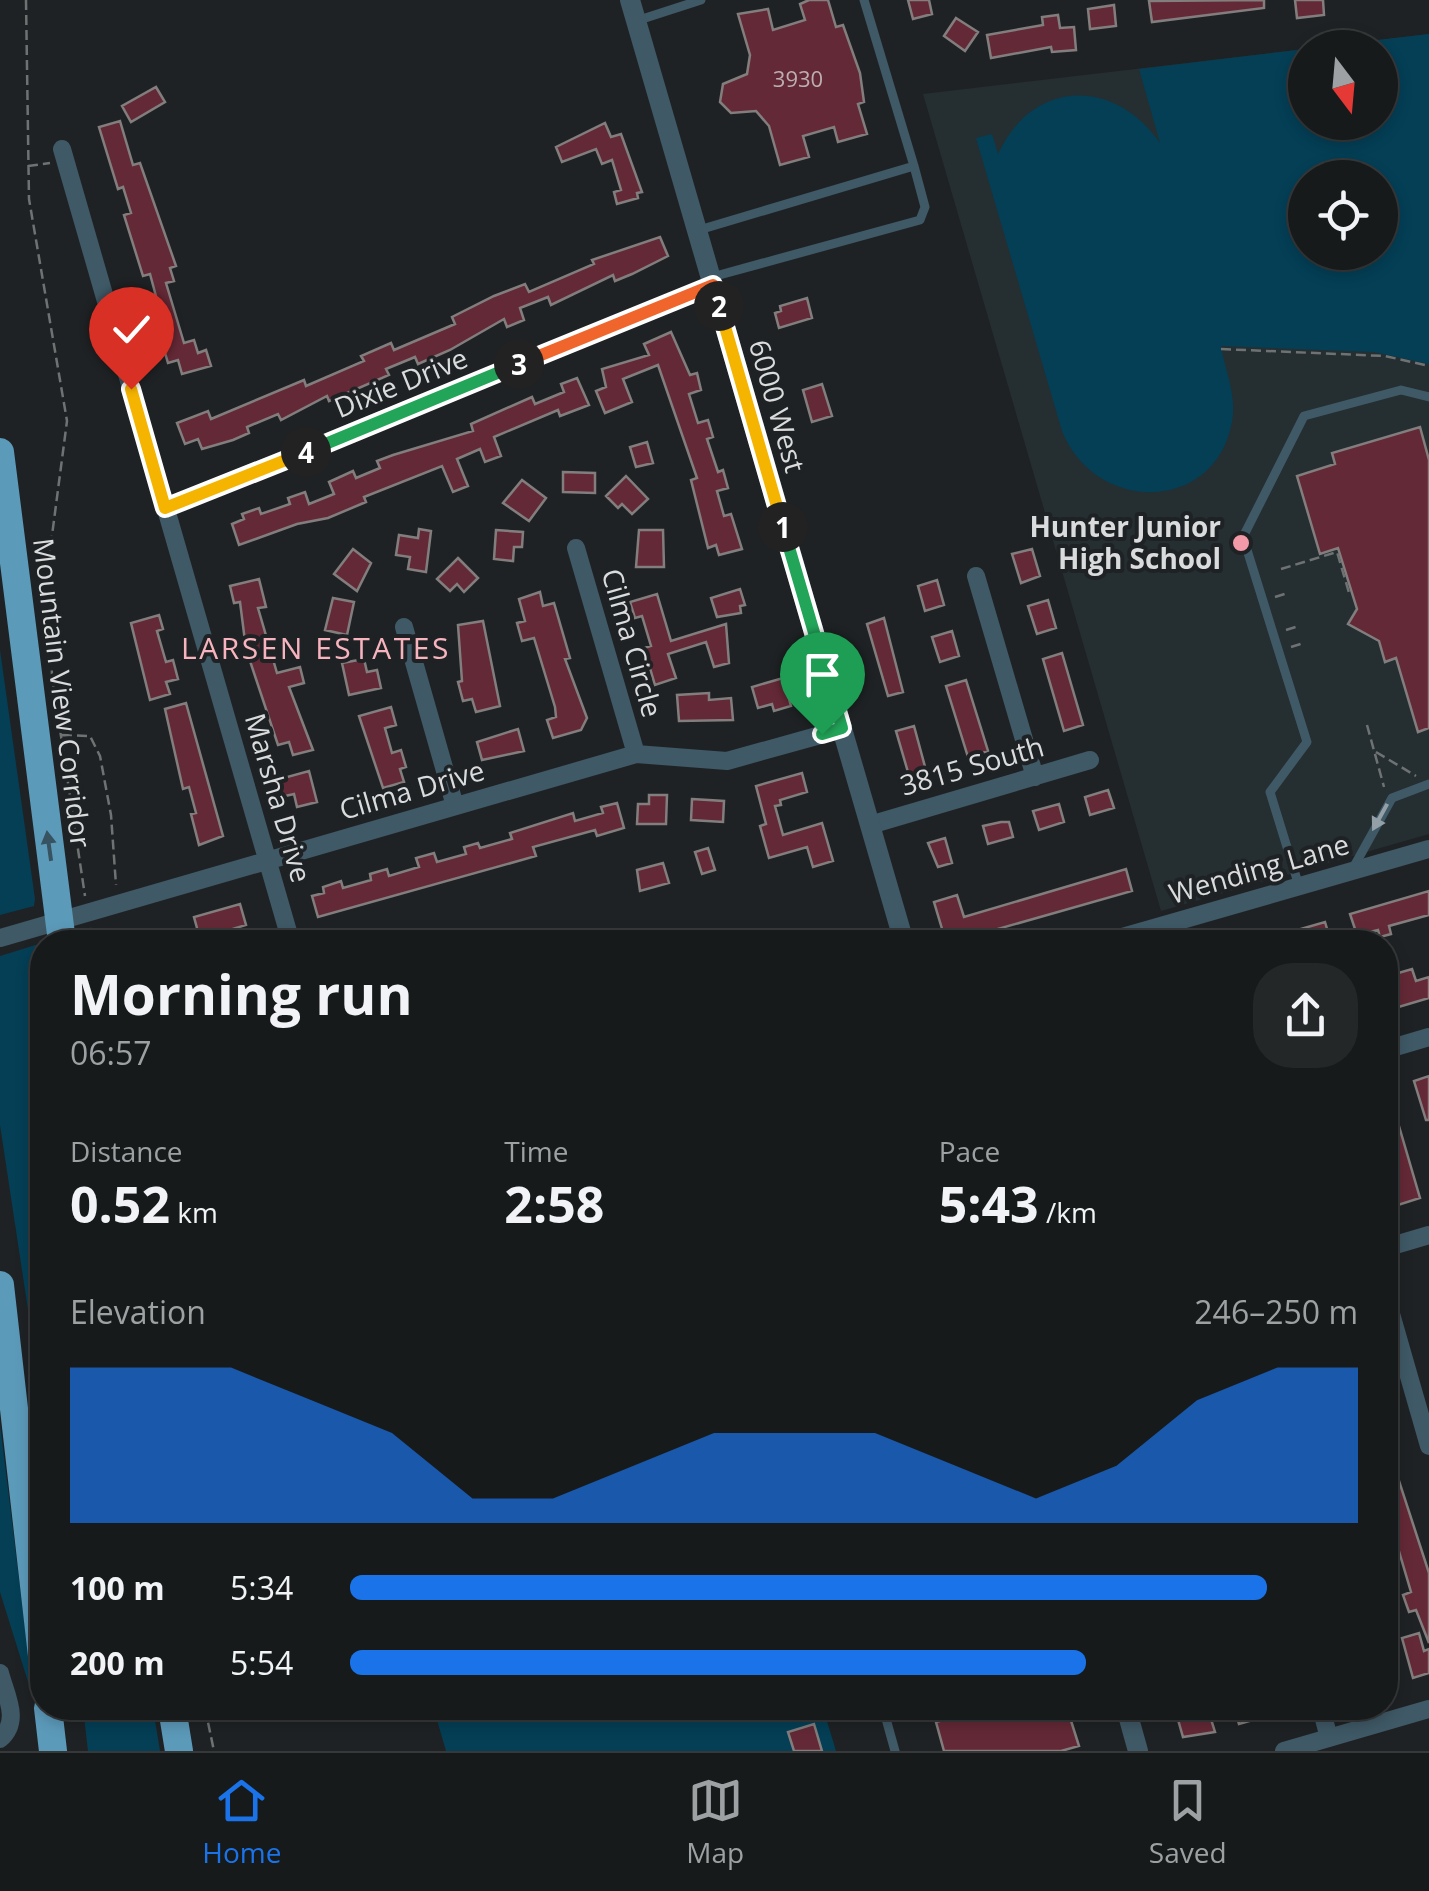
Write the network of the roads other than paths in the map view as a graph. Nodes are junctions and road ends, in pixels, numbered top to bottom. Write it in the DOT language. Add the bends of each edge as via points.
graph roads {
  1 [pos="630,0"];
  2 [pos="701,0"];
  3 [pos="864,0"];
  4 [pos="636,21"];
  5 [pos="57,156"];
  6 [pos="914,166"];
  7 [pos="697,230"];
  8 [pos="712,281"];
  9 [pos="1429,397"];
  10 [pos="0,452"];
  11 [pos="165,508"];
  12 [pos="576,548"];
  13 [pos="976,576"];
  14 [pos="404,627"];
  15 [pos="842,728"];
  16 [pos="636,754"];
  17 [pos="1090,760"];
  18 [pos="1034,776"];
  19 [pos="1429,784"];
  20 [pos="455,806"];
  21 [pos="870,825"];
  22 [pos="1429,849"];
  23 [pos="268,860"];
  24 [pos="1351,871"];
  25 [pos="1299,886"];
  26 [pos="60,930"];
  27 [pos="288,930"];
  28 [pos="901,930"];
  29 [pos="1146,930"];
  30 [pos="0,938"];
  31 [pos="1429,1037"];
  32 [pos="1398,1046"];
  33 [pos="1429,1235"];
  34 [pos="1398,1244"];
  35 [pos="0,1285"];
  36 [pos="1398,1338"];
  37 [pos="1429,1446"];
  38 [pos="30,1550"];
  39 [pos="0,1673"];
  40 [pos="1429,1709"];
  41 [pos="1398,1718"];
  42 [pos="50,1720"];
  43 [pos="174,1720"];
  44 [pos="886,1720"];
  45 [pos="1129,1720"];
  46 [pos="1324,1720"];
  47 [pos="1391,1720"];
  48 [pos="5,1734"];
  49 [pos="1329,1738"];
  50 [pos="54,1751"];
  51 [pos="180,1751"];
  52 [pos="895,1751"];
  53 [pos="1138,1751"];
  54 [pos="1284,1751"];
  1 -- 4 [label="street, 6000 West"];
  2 -- 4 [label="lane"];
  3 -- 6 [label="lane"];
  4 -- 7 [label="street, 6000 West"];
  5 -- 11 [label="street, Marsha Drive"];
  6 -- 7 [label="lane"];
  6 -- 8 [label="lane" via="924,208 920,220"];
  7 -- 8 [label="street, 6000 West"];
  8 -- 11 [label="street, Dixie Drive"];
  8 -- 15 [label="street, 6000 West"];
  9 -- 25 [label="lane" via="1401,390 1304,416 1243,537 1307,742 1270,792"];
  26 -- 10 [label="highway, Mountain View Corridor, one-way"];
  11 -- 23 [label="street, Marsha Drive"];
  12 -- 16 [label="street, Cilma Circle"];
  13 -- 18 [label="street"];
  14 -- 20 [label="street"];
  15 -- 16 [label="street, Cilma Drive" via="728,761"];
  15 -- 21 [label="street, 6000 West"];
  16 -- 20 [label="street, Cilma Drive"];
  17 -- 18 [label="street, 3815 South"];
  18 -- 21 [label="street, 3815 South"];
  19 -- 24 [label="lane, one-way" via="1392,798"];
  20 -- 23 [label="street, Cilma Drive"];
  21 -- 28 [label="street, 6000 West"];
  22 -- 24 [label="street, Wending Lane"];
  23 -- 27 [label="street, Marsha Drive"];
  23 -- 30 [label="street, Cilma Drive"];
  24 -- 25 [label="street, Wending Lane"];
  25 -- 29 [label="street, Wending Lane"];
  31 -- 32 [label="street"];
  33 -- 34 [label="street"];
  35 -- 38 [label="highway"];
  36 -- 37 [label="street"];
  39 -- 48 [label="street" via="12,1716"];
  40 -- 41 [label="street"];
  42 -- 50 [label="highway"];
  43 -- 51 [label="highway"];
  44 -- 52 [label="lane"];
  45 -- 53 [label="street"];
  46 -- 49 [label="street"];
  47 -- 49 [label="street"];
  49 -- 54 [label="street"];
}
